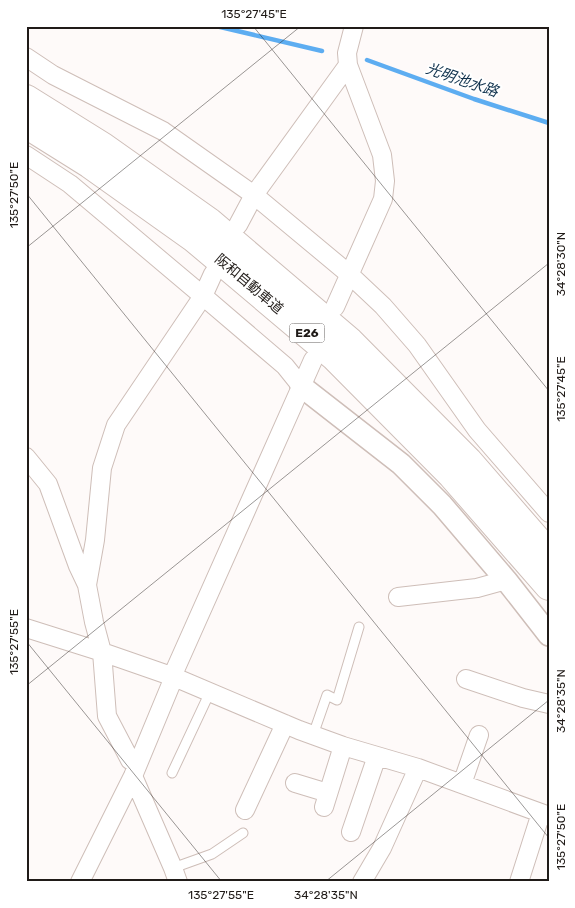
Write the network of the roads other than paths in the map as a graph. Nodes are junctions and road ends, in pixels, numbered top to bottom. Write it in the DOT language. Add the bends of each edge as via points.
graph roads {
  1 [pos="354,26"];
  2 [pos="26,57"];
  3 [pos="348,65"];
  4 [pos="26,99"];
  5 [pos="26,124"];
  6 [pos="28,158"];
  7 [pos="254,195"];
  8 [pos="238,225"];
  9 [pos="213,274"];
  10 [pos="350,274"];
  11 [pos="203,296"];
  12 [pos="335,307"];
  13 [pos="313,360"];
  14 [pos="301,386"];
  15 [pos="26,457"];
  16 [pos="549,513"];
  17 [pos="549,554"];
  18 [pos="506,580"];
  19 [pos="87,585"];
  20 [pos="549,586"];
  21 [pos="398,597"];
  22 [pos="359,627"];
  23 [pos="26,628"];
  24 [pos="549,635"];
  25 [pos="102,652"];
  26 [pos="174,677"];
  27 [pos="473,686"];
  28 [pos="210,692"];
  29 [pos="549,704"];
  30 [pos="285,724"];
  31 [pos="313,735"];
  32 [pos="479,735"];
  33 [pos="343,746"];
  34 [pos="377,756"];
  35 [pos="418,768"];
  36 [pos="135,771"];
  37 [pos="172,773"];
  38 [pos="294,783"];
  39 [pos="462,784"];
  40 [pos="245,810"];
  41 [pos="545,814"];
  42 [pos="351,832"];
  43 [pos="243,833"];
  44 [pos="175,875"];
  45 [pos="80,882"];
  46 [pos="362,882"];
  47 [pos="519,882"];
  1 -- 3 [label="street" via="347,53"];
  2 -- 7 [label="street" via="54,75 163,131"];
  3 -- 7 [label="street"];
  3 -- 10 [label="street" via="382,155 385,181 383,199"];
  4 -- 17 [label="highway, 阪和自動車道 / E26" via="103,147 209,222 350,342 468,461"];
  5 -- 20 [label="highway, 阪和自動車道 / E26" via="90,164 194,238 334,356 452,475"];
  6 -- 11 [label="street" via="70,184"];
  7 -- 8 [label="street"];
  7 -- 10 [label="street"];
  9 -- 11 [label="street"];
  10 -- 12 [label="street"];
  10 -- 16 [label="street" via="417,346 477,430"];
  11 -- 14 [label="street" via="285,366"];
  11 -- 19 [label="street" via="116,425 102,468"];
  13 -- 14 [label="street"];
  14 -- 18 [label="street" via="401,464 442,505"];
  14 -- 26 [label="street"];
  15 -- 19 [label="street" via="48,484"];
  18 -- 21 [label="street" via="477,588"];
  18 -- 24 [label="street"];
  19 -- 25 [label="street"];
  22 -- 31 [label="lane" via="337,700 327,695"];
  23 -- 25 [label="street"];
  25 -- 26 [label="street"];
  25 -- 36 [label="street" via="107,716"];
  26 -- 28 [label="street"];
  26 -- 36 [label="street"];
  27 -- 29 [label="street" via="521,704"];
  28 -- 30 [label="street"];
  28 -- 37 [label="lane"];
  30 -- 31 [label="street"];
  30 -- 40 [label="street"];
  31 -- 33 [label="street"];
  32 -- 39 [label="street"];
  33 -- 34 [label="street"];
  33 -- 38 [label="street" via="326,800"];
  34 -- 35 [label="street"];
  34 -- 42 [label="street"];
  35 -- 39 [label="street"];
  35 -- 46 [label="street" via="394,839 382,848"];
  36 -- 44 [label="street"];
  36 -- 45 [label="street"];
  39 -- 41 [label="street"];
  41 -- 47 [label="street"];
  43 -- 44 [label="lane"];
}
